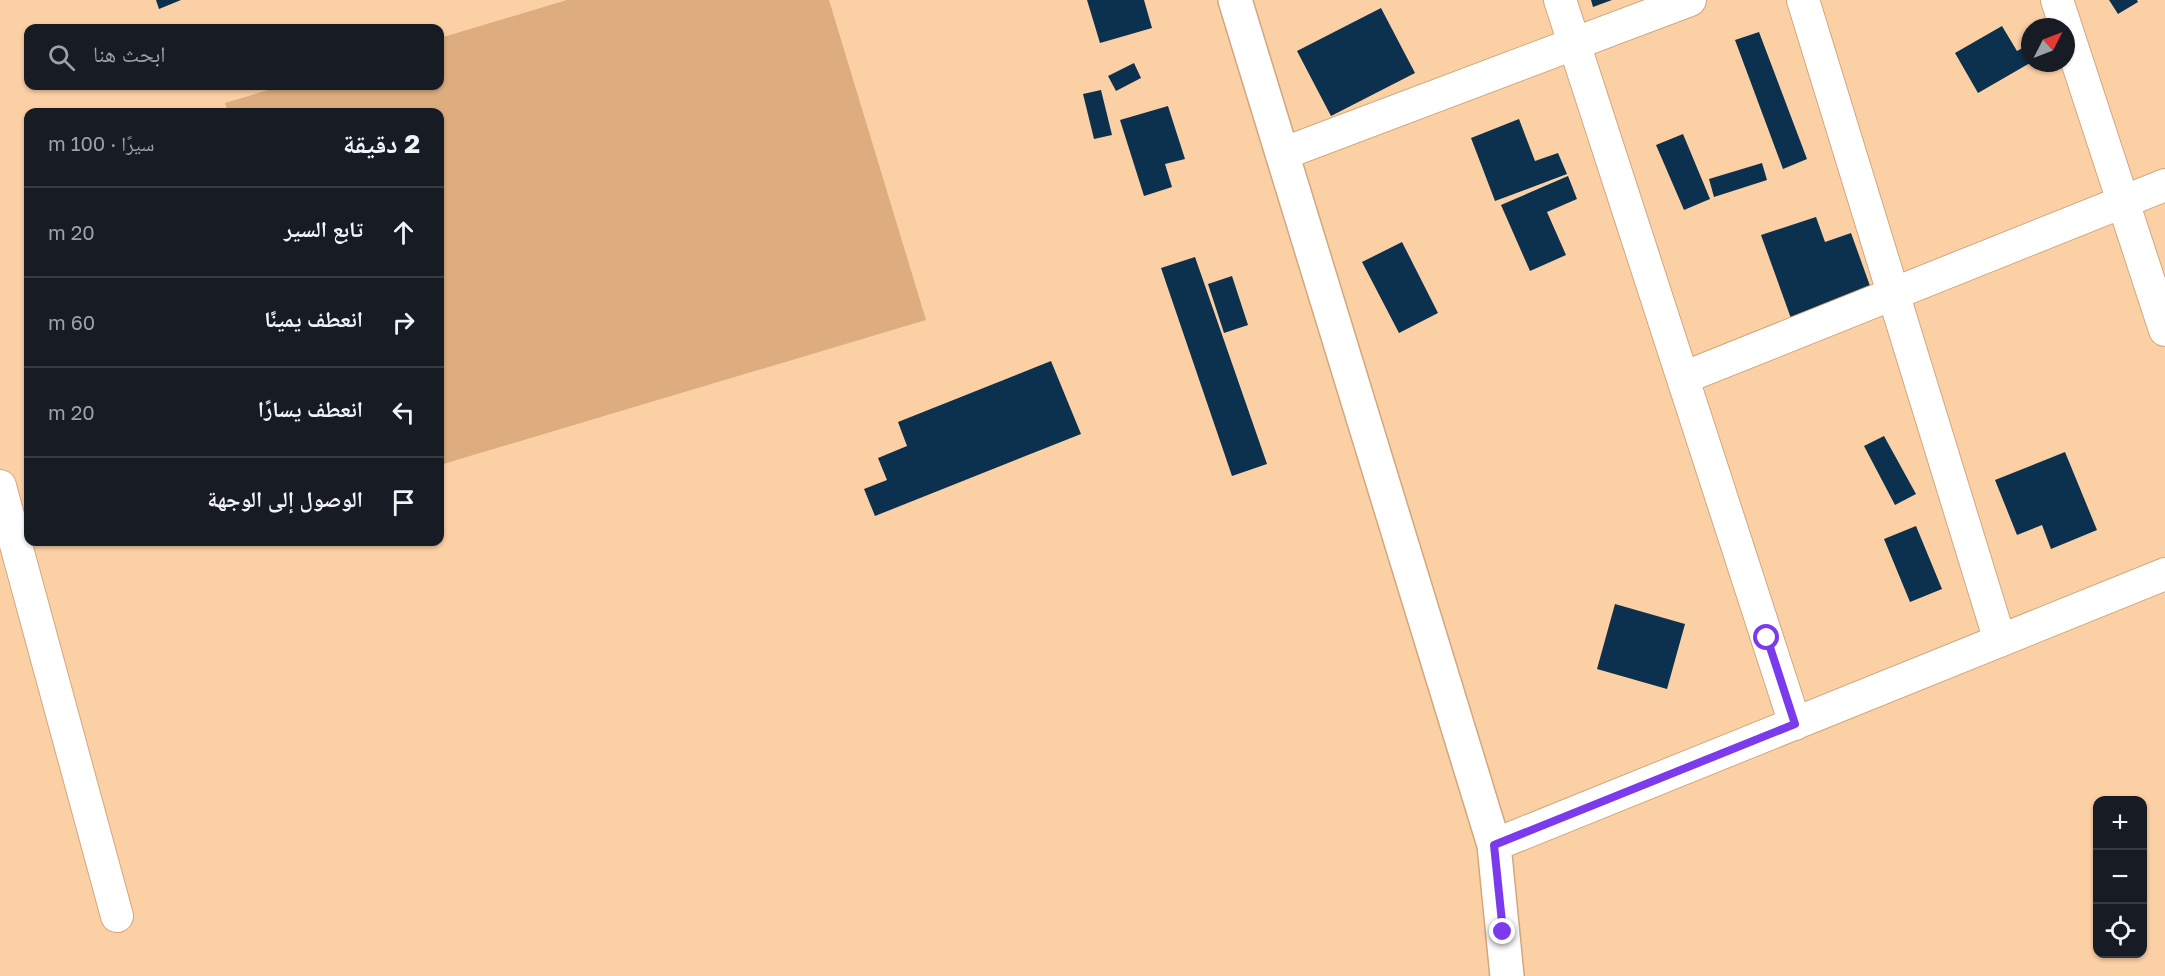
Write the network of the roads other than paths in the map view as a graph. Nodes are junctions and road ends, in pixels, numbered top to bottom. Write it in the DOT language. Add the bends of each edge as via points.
graph roads {
  1 [pos="1234,0"];
  2 [pos="1560,0"];
  3 [pos="1690,0"];
  4 [pos="1803,0"];
  5 [pos="2057,0"];
  6 [pos="1574,44"];
  7 [pos="1282,154"];
  8 [pos="2165,185"];
  9 [pos="2123,202"];
  10 [pos="1893,293"];
  11 [pos="2165,330"];
  12 [pos="1683,378"];
  13 [pos="0,486"];
  14 [pos="2165,574"];
  15 [pos="2000,641"];
  16 [pos="1795,724"];
  17 [pos="1494,845"];
  18 [pos="117,916"];
  19 [pos="1507,976"];
  1 -- 7 [label="main road"];
  2 -- 6 [label="street"];
  3 -- 6 [label="street"];
  4 -- 10 [label="street"];
  5 -- 9 [label="street"];
  6 -- 7 [label="street"];
  6 -- 12 [label="street"];
  7 -- 17 [label="main road"];
  8 -- 9 [label="street"];
  9 -- 10 [label="street"];
  9 -- 11 [label="street"];
  10 -- 12 [label="street"];
  10 -- 15 [label="street"];
  12 -- 16 [label="street"];
  13 -- 18 [label="street"];
  14 -- 15 [label="street"];
  15 -- 16 [label="street"];
  16 -- 17 [label="street"];
  17 -- 19 [label="main road"];
}
